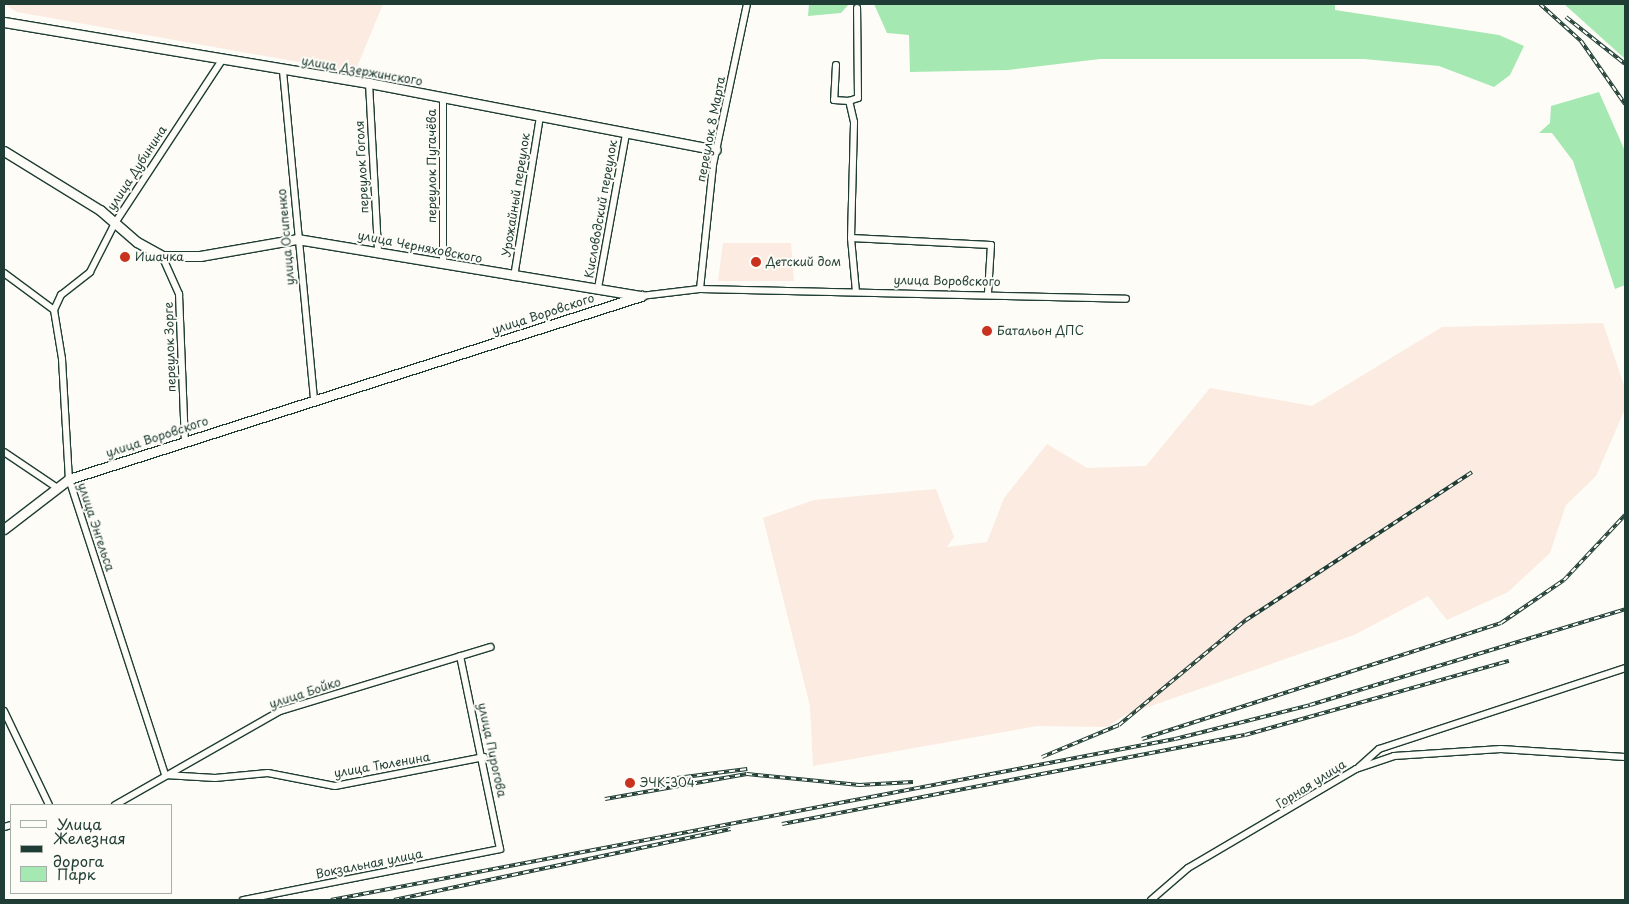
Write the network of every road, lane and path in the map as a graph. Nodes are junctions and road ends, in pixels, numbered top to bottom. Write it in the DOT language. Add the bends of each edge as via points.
graph roads {
  1 [pos="747,4"];
  2 [pos="857,8"];
  3 [pos="4,22"];
  4 [pos="222,60"];
  5 [pos="836,65"];
  6 [pos="283,71"];
  7 [pos="369,83"];
  8 [pos="443,99"];
  9 [pos="848,102"];
  10 [pos="540,116"];
  11 [pos="626,134"];
  12 [pos="716,150"];
  13 [pos="4,151"];
  14 [pos="114,223"];
  15 [pos="851,238"];
  16 [pos="297,239"];
  17 [pos="378,249"];
  18 [pos="162,256"];
  19 [pos="443,263"];
  20 [pos="4,273"];
  21 [pos="514,277"];
  22 [pos="598,288"];
  23 [pos="700,290"];
  24 [pos="856,292"];
  25 [pos="988,294"];
  26 [pos="641,296"];
  27 [pos="1126,299"];
  28 [pos="54,310"];
  29 [pos="314,402"];
  30 [pos="185,441"];
  31 [pos="4,452"];
  32 [pos="68,479"];
  33 [pos="56,486"];
  34 [pos="4,529"];
  35 [pos="490,647"];
  36 [pos="460,656"];
  37 [pos="1625,668"];
  38 [pos="4,711"];
  39 [pos="484,757"];
  40 [pos="1625,757"];
  41 [pos="1356,769"];
  42 [pos="166,775"];
  43 [pos="49,804"];
  44 [pos="117,804"];
  45 [pos="500,849"];
  46 [pos="243,900"];
  47 [pos="1151,900"];
  1 -- 12 [label="street, переулок 8 Марта"];
  2 -- 9 [label="street" via="858,98"];
  3 -- 4 [label="street, улица Дзержинского"];
  4 -- 6 [label="street, улица Дзержинского"];
  4 -- 14 [label="street, улица Дубинина"];
  5 -- 9 [label="street" via="834,100"];
  6 -- 7 [label="street, улица Дзержинского"];
  6 -- 16 [label="street, улица Осипенко"];
  7 -- 8 [label="street, улица Дзержинского"];
  7 -- 17 [label="street, переулок Гоголя"];
  8 -- 10 [label="street, улица Дзержинского"];
  8 -- 19 [label="street, переулок Пугачёва"];
  9 -- 15 [label="street" via="854,122"];
  10 -- 11 [label="street, улица Дзержинского"];
  10 -- 21 [label="street, Урожайный переулок"];
  11 -- 12 [label="street, улица Дзержинского"];
  11 -- 22 [label="street, Кисловодский переулок"];
  12 -- 23 [label="street, переулок 8 Марта"];
  13 -- 14 [label="street"];
  14 -- 18 [label="street"];
  14 -- 28 [label="street, улица Дубинина" via="90,272 61,295"];
  15 -- 24 [label="street"];
  15 -- 25 [label="street" via="991,245"];
  16 -- 17 [label="street, улица Черняховского"];
  16 -- 18 [label="street, улица Черняховского" via="200,256"];
  16 -- 29 [label="street, улица Осипенко"];
  17 -- 19 [label="street, улица Черняховского"];
  18 -- 30 [label="street, переулок Зорге" via="179,294"];
  19 -- 21 [label="street, улица Черняховского"];
  20 -- 28 [label="street"];
  21 -- 22 [label="street, улица Черняховского"];
  22 -- 26 [label="street, улица Черняховского"];
  23 -- 24 [label="street, улица Воровского"];
  23 -- 26 [label="street, улица Воровского"];
  24 -- 25 [label="street, улица Воровского"];
  25 -- 27 [label="street, улица Воровского"];
  26 -- 29 [label="street, улица Воровского"];
  28 -- 32 [label="street, улица Энгельса" via="62,359"];
  29 -- 30 [label="street, улица Воровского"];
  30 -- 32 [label="street, улица Воровского"];
  31 -- 33 [label="street"];
  32 -- 33 [label="street, улица Воровского"];
  32 -- 42 [label="street, улица Энгельса"];
  33 -- 34 [label="street, улица Воровского"];
  35 -- 36 [label="street, улица Бойко"];
  36 -- 39 [label="street, улица Пирогова"];
  36 -- 42 [label="street, улица Бойко" via="280,711"];
  37 -- 41 [label="street" via="1379,749"];
  38 -- 43 [label="street"];
  39 -- 42 [label="street, улица Тюленина" via="335,786 268,773 215,778"];
  39 -- 45 [label="street, улица Пирогова"];
  40 -- 41 [label="street, Горная улица" via="1501,748 1394,756"];
  41 -- 47 [label="street, Горная улица" via="1188,868"];
  42 -- 44 [label="street, улица Бойко"];
  45 -- 46 [label="street, Вокзальная улица"];
}
